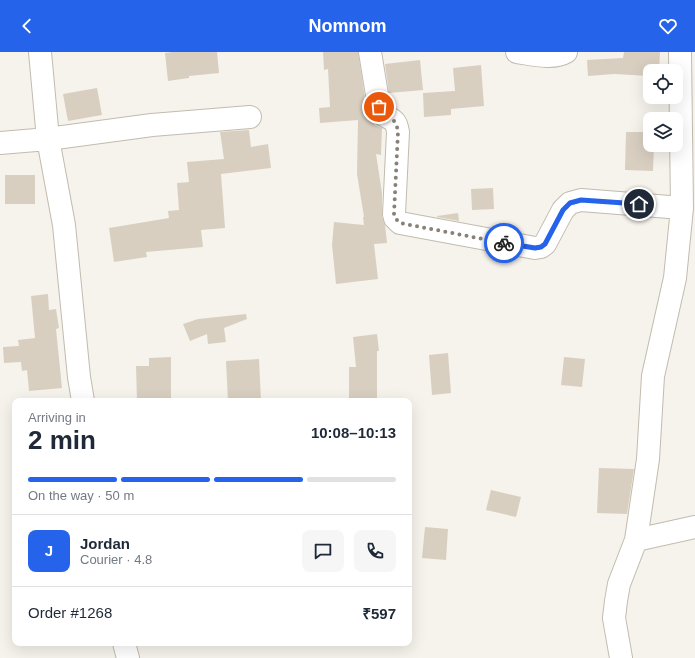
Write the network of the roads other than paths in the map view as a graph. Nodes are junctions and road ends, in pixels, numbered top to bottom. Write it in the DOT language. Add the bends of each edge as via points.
graph roads {
  1 [pos="40,52"];
  2 [pos="370,52"];
  3 [pos="517,52"];
  4 [pos="566,52"];
  5 [pos="680,52"];
  6 [pos="250,117"];
  7 [pos="48,139"];
  8 [pos="0,143"];
  9 [pos="682,208"];
  10 [pos="83,398"];
  11 [pos="695,527"];
  12 [pos="636,540"];
  13 [pos="125,646"];
  14 [pos="128,658"];
  15 [pos="621,658"];
  1 -- 7 [label="street"];
  2 -- 9 [label="street" via="379,107 382,114 397,124 394,214 400,223 535,248 545,244 563,210 570,203 581,200"];
  3 -- 4 [label="street" via="549,56"];
  5 -- 9 [label="street"];
  6 -- 7 [label="street" via="152,125"];
  7 -- 8 [label="street"];
  7 -- 10 [label="street" via="64,225"];
  9 -- 12 [label="street" via="675,278 653,376 648,458"];
  11 -- 12 [label="street"];
  12 -- 15 [label="street" via="616,601 614,618"];
  13 -- 14 [label="street"];
}
